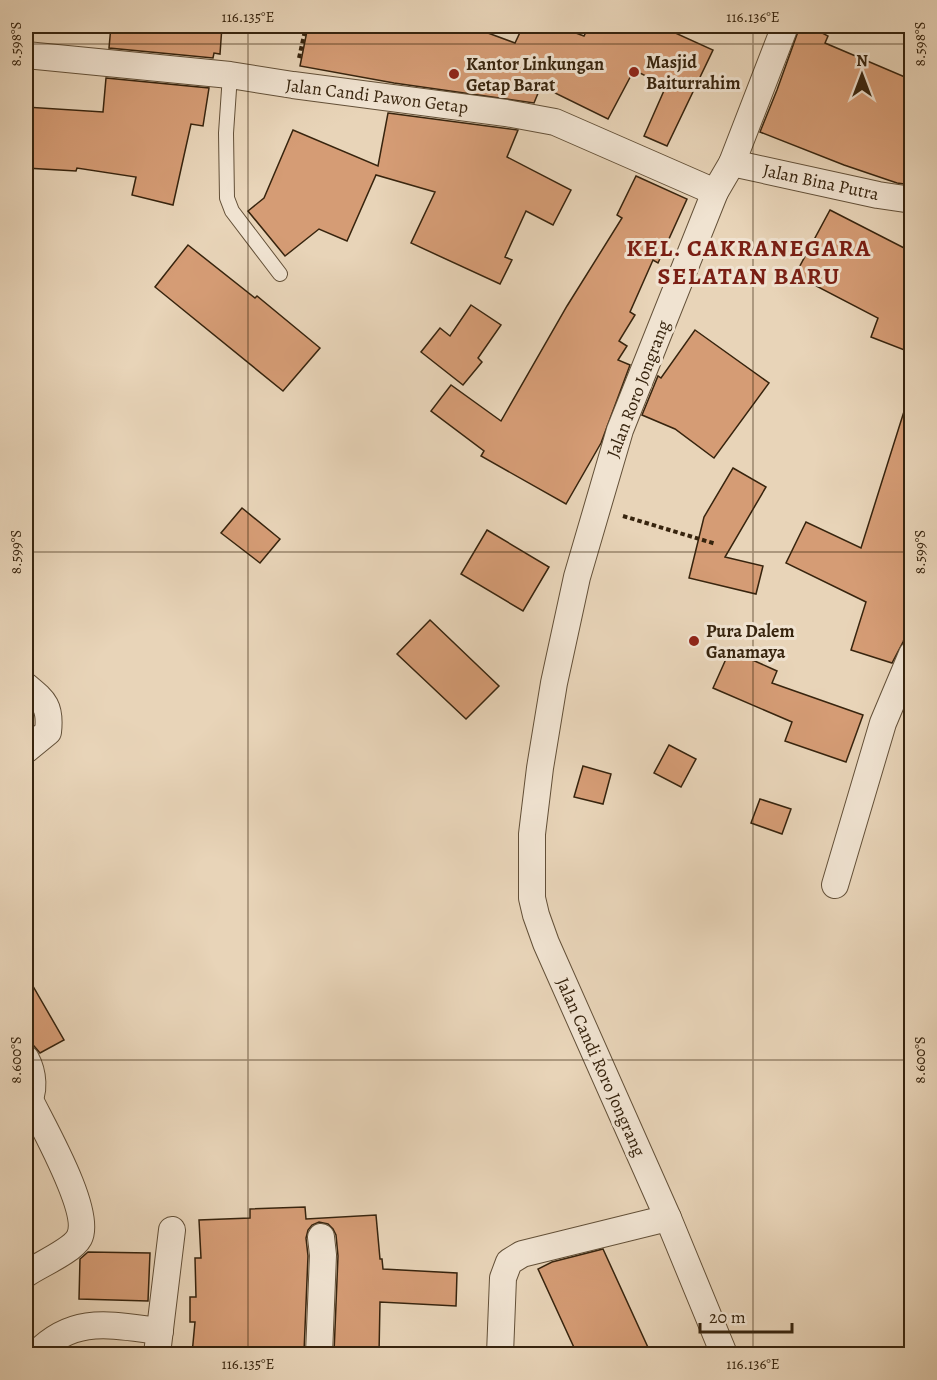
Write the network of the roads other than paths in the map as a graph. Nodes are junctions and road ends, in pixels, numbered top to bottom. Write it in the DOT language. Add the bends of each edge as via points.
graph roads {
  1 [pos="785,26"];
  2 [pos="26,55"];
  3 [pos="230,75"];
  4 [pos="732,162"];
  5 [pos="715,192"];
  6 [pos="912,200"];
  7 [pos="280,274"];
  8 [pos="912,654"];
  9 [pos="26,686"];
  10 [pos="26,750"];
  11 [pos="540,768"];
  12 [pos="835,885"];
  13 [pos="26,1059"];
  14 [pos="28,1103"];
  15 [pos="668,1218"];
  16 [pos="172,1230"];
  17 [pos="321,1237"];
  18 [pos="26,1274"];
  19 [pos="159,1343"];
  20 [pos="36,1354"];
  21 [pos="319,1354"];
  22 [pos="501,1354"];
  23 [pos="724,1354"];
  1 -- 4 [label="street, Jalan Roro Jongrang"];
  2 -- 3 [label="street, Jalan Candi Pawon Getap"];
  3 -- 5 [label="street, Jalan Candi Pawon Getap" via="555,122"];
  3 -- 7 [label="lane" via="226,198"];
  4 -- 5 [label="street, Jalan Roro Jongrang"];
  4 -- 6 [label="street, Jalan Bina Putra"];
  5 -- 11 [label="street, Jalan Roro Jongrang" via="621,430 596,509 554,683"];
  8 -- 12 [label="street" via="884,723"];
  9 -- 10 [label="street" via="42,700 50,720 48,732"];
  11 -- 15 [label="street, Jalan Candi Roro Jongrang" via="531,851 536,915"];
  13 -- 14 [label="street" via="33,1083"];
  14 -- 18 [label="street" via="69,1177 81,1227 79,1238 70,1247"];
  15 -- 22 [label="street" via="522,1254 509,1262 503,1278"];
  15 -- 23 [label="street, Jalan Candi Roro Jongrang"];
  16 -- 19 [label="street"];
  17 -- 21 [label="street"];
  19 -- 20 [label="street" via="122,1327 84,1326 64,1332"];
}
